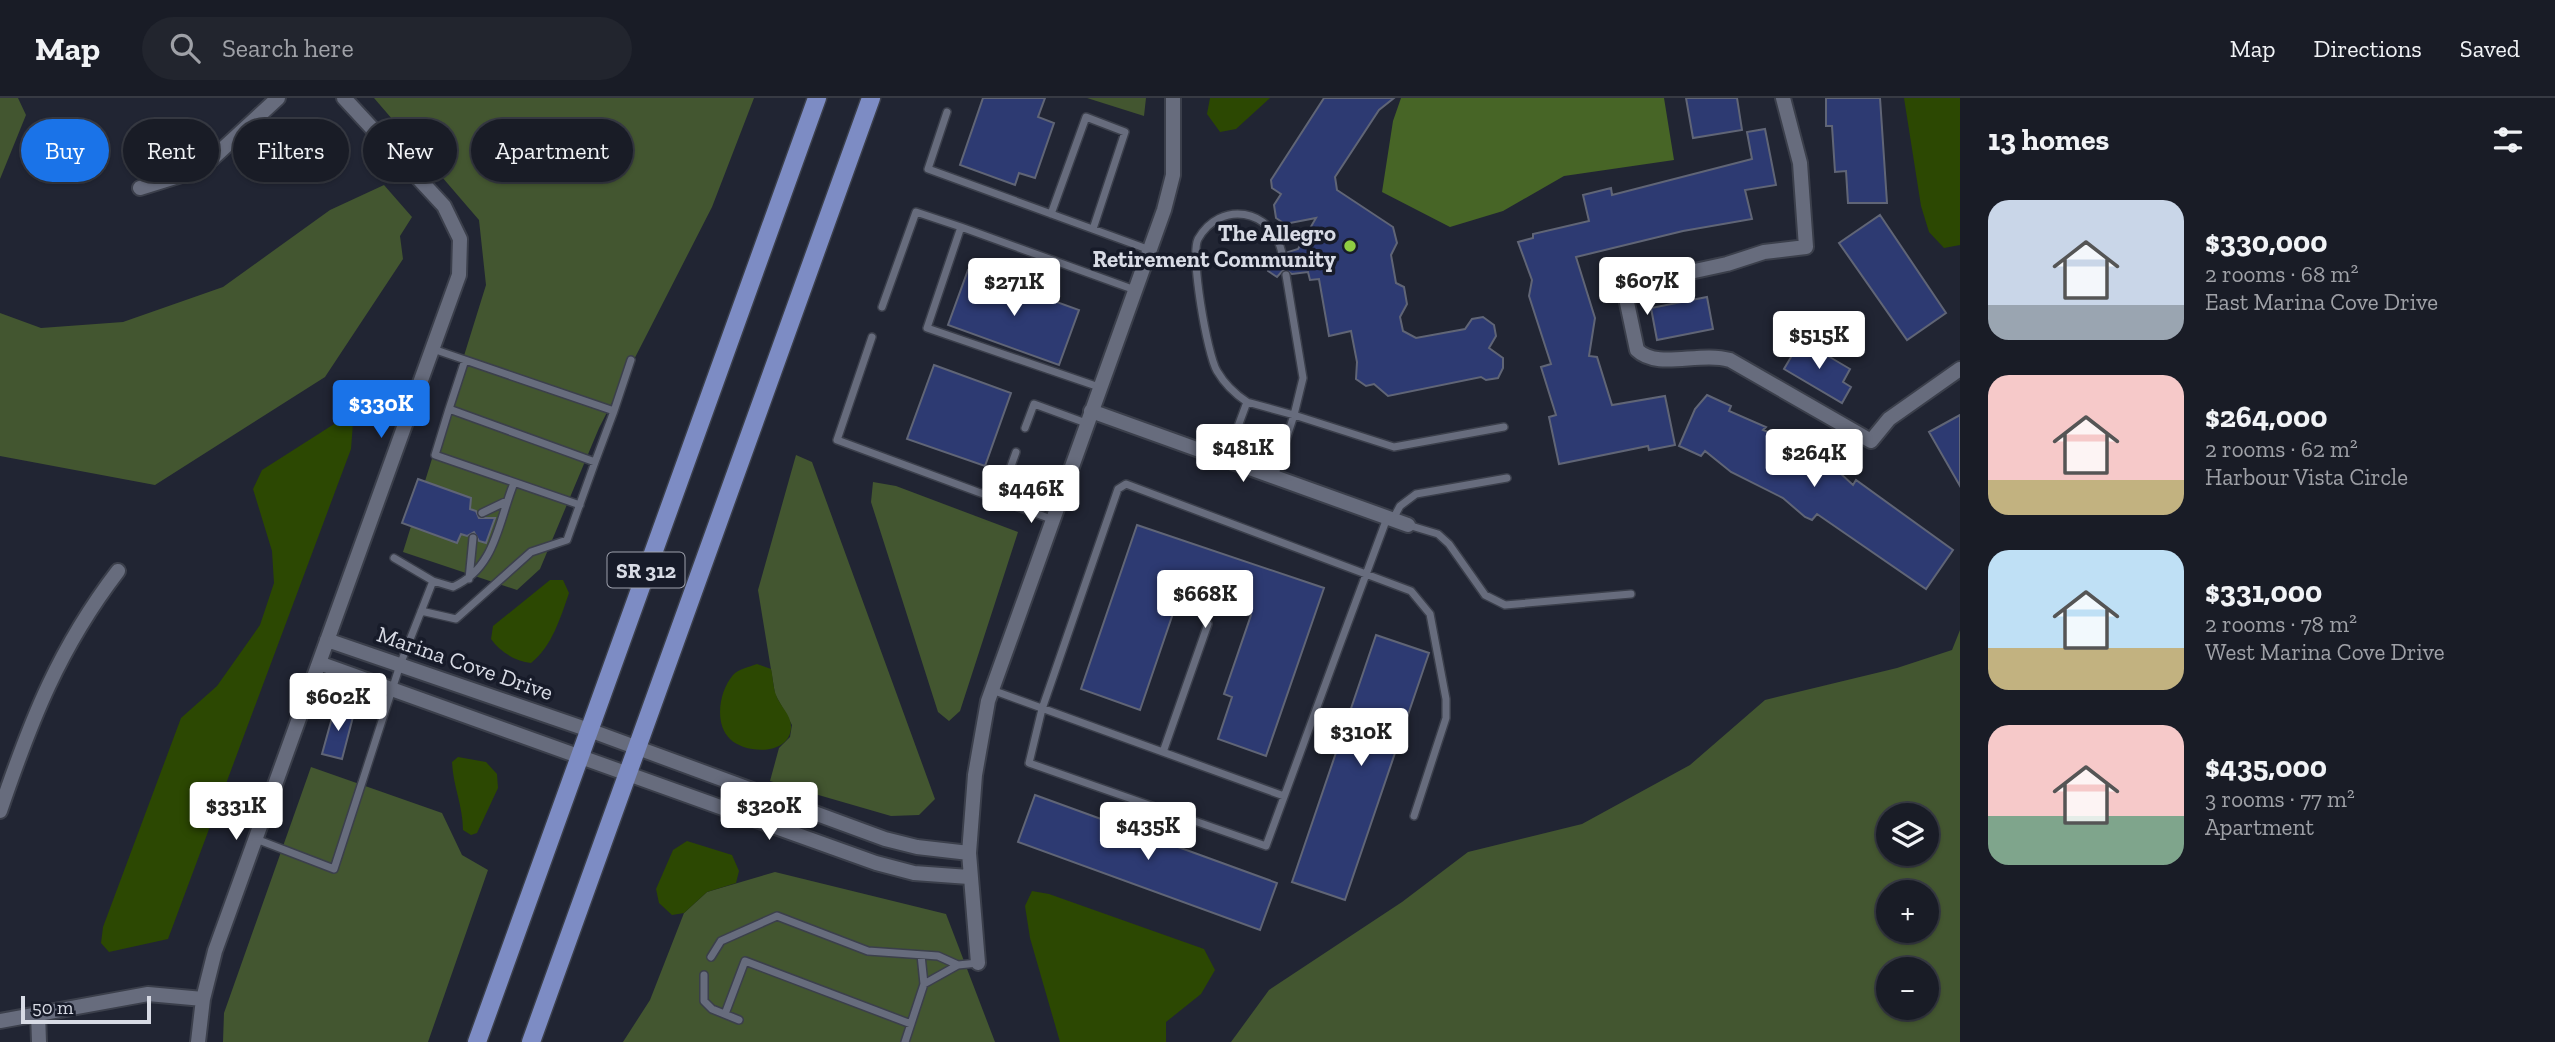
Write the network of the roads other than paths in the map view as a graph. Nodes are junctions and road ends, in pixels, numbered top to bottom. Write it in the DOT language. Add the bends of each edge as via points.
graph roads {
  1 [pos="278,98"];
  2 [pos="344,98"];
  3 [pos="817,98"];
  4 [pos="870,98"];
  5 [pos="1173,98"];
  6 [pos="1783,98"];
  7 [pos="947,112"];
  8 [pos="140,188"];
  9 [pos="1051,214"];
  10 [pos="961,227"];
  11 [pos="1093,229"];
  12 [pos="1150,250"];
  13 [pos="1282,253"];
  14 [pos="1286,275"];
  15 [pos="1135,290"];
  16 [pos="882,307"];
  17 [pos="872,337"];
  18 [pos="433,349"];
  19 [pos="465,360"];
  20 [pos="631,360"];
  21 [pos="1960,369"];
  22 [pos="1099,387"];
  23 [pos="1247,402"];
  24 [pos="449,409"];
  25 [pos="614,411"];
  26 [pos="1294,415"];
  27 [pos="1088,417"];
  28 [pos="1504,427"];
  29 [pos="1025,428"];
  30 [pos="1016,452"];
  31 [pos="1226,459"];
  32 [pos="595,462"];
  33 [pos="1274,477"];
  34 [pos="1507,478"];
  35 [pos="514,483"];
  36 [pos="507,500"];
  37 [pos="999,500"];
  38 [pos="580,505"];
  39 [pos="482,513"];
  40 [pos="1051,519"];
  41 [pos="1389,519"];
  42 [pos="1408,525"];
  43 [pos="473,538"];
  44 [pos="394,558"];
  45 [pos="118,571"];
  46 [pos="1366,573"];
  47 [pos="469,580"];
  48 [pos="433,581"];
  49 [pos="1631,594"];
  50 [pos="421,611"];
  51 [pos="1208,624"];
  52 [pos="323,651"];
  53 [pos="400,665"];
  54 [pos="392,689"];
  55 [pos="992,690"];
  56 [pos="1042,709"];
  57 [pos="589,730"];
  58 [pos="637,747"];
  59 [pos="1163,752"];
  60 [pos="579,756"];
  61 [pos="627,773"];
  62 [pos="1284,796"];
  63 [pos="0,811"];
  64 [pos="1414,816"];
  65 [pos="256,839"];
  66 [pos="969,853"];
  67 [pos="970,877"];
  68 [pos="921,955"];
  69 [pos="711,957"];
  70 [pos="978,962"];
  71 [pos="958,965"];
  72 [pos="704,975"];
  73 [pos="924,984"];
  74 [pos="203,999"];
  75 [pos="38,1013"];
  76 [pos="725,1014"];
  77 [pos="739,1020"];
  78 [pos="0,1021"];
  79 [pos="911,1024"];
  80 [pos="40,1042"];
  81 [pos="198,1042"];
  82 [pos="477,1042"];
  83 [pos="531,1042"];
  84 [pos="905,1042"];
  1 -- 8 [label="street" via="201,169"];
  2 -- 18 [label="street" via="444,206 456,228 459,275"];
  3 -- 57 [label="main road, SR 312"];
  4 -- 58 [label="main road, SR 312"];
  5 -- 12 [label="street" via="1173,175"];
  6 -- 21 [label="street" via="1800,163 1806,247 1764,252 1635,284 1626,298 1637,350 1654,359 1713,355 1730,360 1871,441 1889,419"];
  7 -- 9 [label="lane" via="928,169"];
  9 -- 11 [label="lane"];
  9 -- 11 [label="lane" via="1086,117 1125,132"];
  10 -- 15 [label="lane"];
  10 -- 16 [label="lane" via="916,212"];
  10 -- 22 [label="lane" via="927,328"];
  11 -- 12 [label="lane"];
  12 -- 15 [label="street"];
  13 -- 23 [label="lane" via="1278,237 1263,220 1240,214 1206,229 1194,250 1215,369"];
  14 -- 26 [label="lane" via="1303,378"];
  15 -- 22 [label="street"];
  17 -- 37 [label="lane" via="837,440"];
  18 -- 19 [label="lane"];
  18 -- 52 [label="street"];
  19 -- 24 [label="lane"];
  19 -- 25 [label="lane"];
  20 -- 25 [label="lane"];
  22 -- 27 [label="street"];
  23 -- 26 [label="lane"];
  23 -- 31 [label="lane"];
  24 -- 32 [label="lane"];
  24 -- 35 [label="lane" via="435,455"];
  25 -- 32 [label="lane"];
  26 -- 28 [label="lane" via="1394,447"];
  26 -- 33 [label="lane"];
  27 -- 29 [label="lane" via="1034,404"];
  27 -- 31 [label="street"];
  27 -- 40 [label="street"];
  30 -- 37 [label="lane"];
  31 -- 33 [label="street"];
  32 -- 38 [label="lane"];
  33 -- 41 [label="street"];
  34 -- 41 [label="lane" via="1416,495"];
  35 -- 36 [label="lane"];
  35 -- 38 [label="lane"];
  36 -- 39 [label="lane"];
  36 -- 47 [label="lane" via="491,553"];
  37 -- 40 [label="lane"];
  38 -- 50 [label="lane" via="567,540 531,552 456,619"];
  40 -- 55 [label="street"];
  41 -- 42 [label="street"];
  41 -- 46 [label="lane"];
  42 -- 49 [label="lane" via="1438,534 1485,595 1505,605"];
  43 -- 47 [label="lane"];
  44 -- 48 [label="lane"];
  45 -- 63 [label="street" via="89,609 55,668 25,736"];
  46 -- 56 [label="lane" via="1126,484 1118,489"];
  46 -- 62 [label="lane"];
  46 -- 64 [label="lane" via="1411,592 1430,614 1446,718"];
  47 -- 48 [label="lane" via="453,587"];
  48 -- 50 [label="lane"];
  50 -- 53 [label="lane"];
  51 -- 59 [label="lane"];
  52 -- 53 [label="street, Marina Cove Drive"];
  52 -- 54 [label="street"];
  52 -- 65 [label="street"];
  53 -- 54 [label="lane"];
  53 -- 57 [label="street, Marina Cove Drive"];
  54 -- 60 [label="street"];
  54 -- 65 [label="lane" via="334,869"];
  55 -- 56 [label="lane"];
  55 -- 66 [label="street" via="975,775"];
  56 -- 59 [label="lane"];
  56 -- 62 [label="lane" via="1029,763 1266,846"];
  57 -- 58 [label="street, Marina Cove Drive"];
  57 -- 60 [label="main road, SR 312"];
  58 -- 61 [label="main road, SR 312"];
  58 -- 66 [label="street, Marina Cove Drive" via="884,839"];
  59 -- 62 [label="lane"];
  60 -- 61 [label="street"];
  60 -- 82 [label="main road, SR 312"];
  61 -- 67 [label="street" via="876,863 914,873"];
  61 -- 83 [label="main road, SR 312"];
  65 -- 74 [label="street" via="215,951"];
  66 -- 67 [label="street"];
  67 -- 70 [label="street"];
  68 -- 69 [label="lane" via="868,951 777,916 721,941"];
  68 -- 71 [label="lane"];
  68 -- 73 [label="lane"];
  70 -- 71 [label="lane"];
  71 -- 73 [label="lane"];
  72 -- 76 [label="lane" via="704,1001"];
  73 -- 79 [label="lane"];
  74 -- 75 [label="street" via="148,994"];
  74 -- 81 [label="street"];
  75 -- 78 [label="street"];
  75 -- 80 [label="street"];
  76 -- 77 [label="lane"];
  76 -- 79 [label="lane" via="745,961"];
  79 -- 84 [label="lane"];
}
